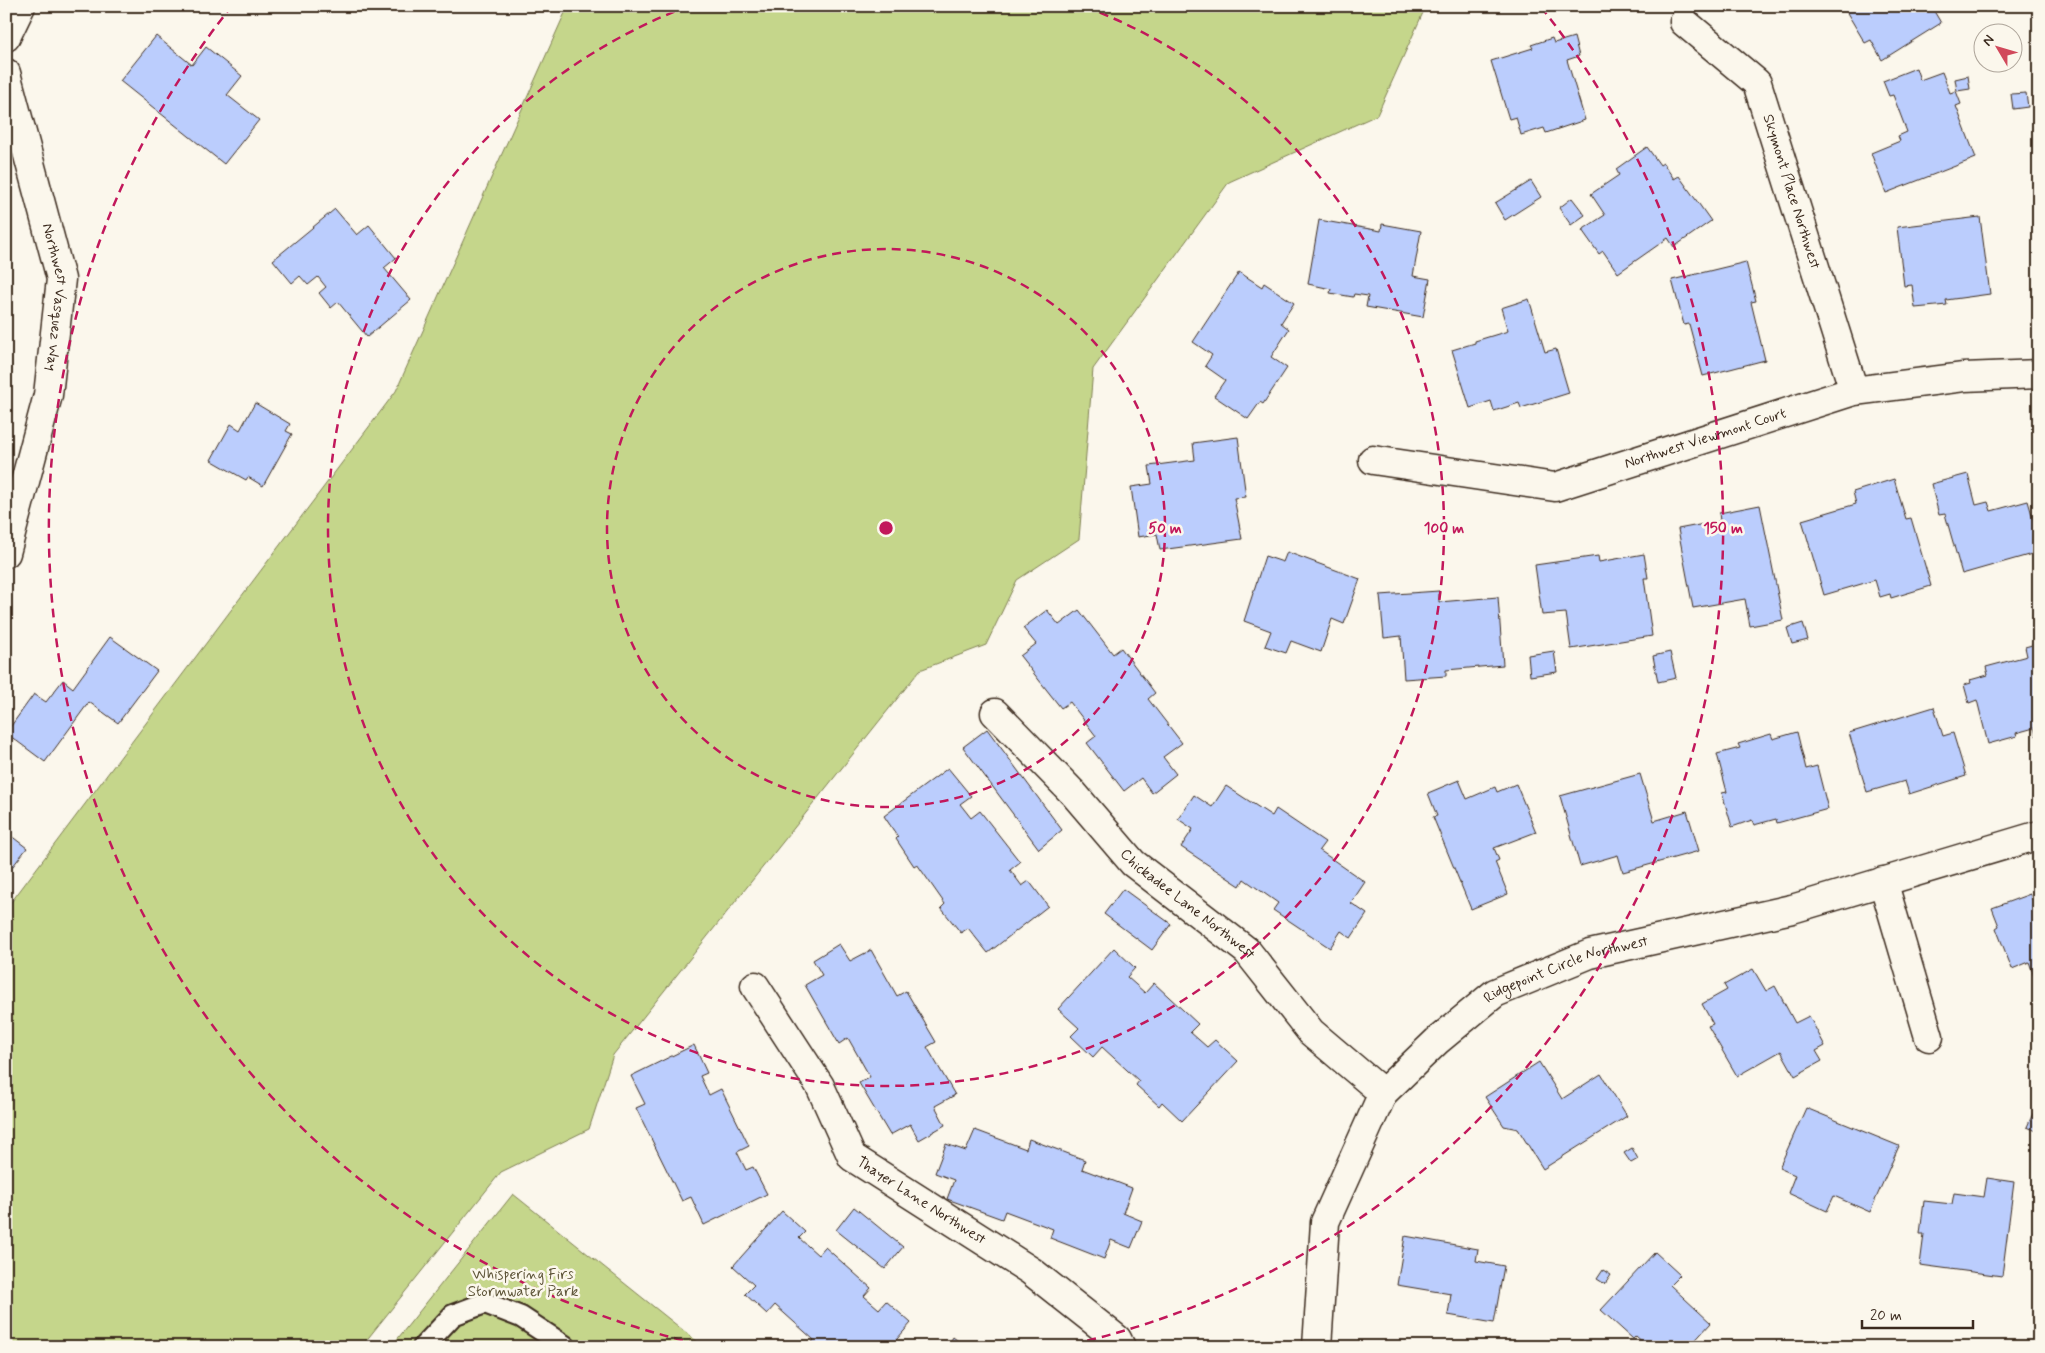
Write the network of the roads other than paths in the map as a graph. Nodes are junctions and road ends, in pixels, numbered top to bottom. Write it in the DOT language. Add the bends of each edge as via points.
graph roads {
  1 [pos="20,6"];
  2 [pos="1684,22"];
  3 [pos="6,37"];
  4 [pos="6,73"];
  5 [pos="2039,374"];
  6 [pos="1854,391"];
  7 [pos="1373,460"];
  8 [pos="6,553"];
  9 [pos="995,713"];
  10 [pos="2039,835"];
  11 [pos="1883,881"];
  12 [pos="755,986"];
  13 [pos="1929,1037"];
  14 [pos="1383,1093"];
  15 [pos="565,1346"];
  16 [pos="423,1347"];
  17 [pos="1121,1347"];
  18 [pos="1317,1347"];
  1 -- 3 [label="street"];
  2 -- 6 [label="street, Skymont Place Northwest" via="1757,84"];
  4 -- 8 [label="street, Northwest Vasquez Way" via="61,279 48,395"];
  5 -- 6 [label="street, Northwest Viewmont Court" via="1964,376"];
  6 -- 7 [label="street, Northwest Viewmont Court" via="1555,487"];
  9 -- 14 [label="street, Chickadee Lane Northwest" via="1074,794 1133,863 1247,951 1311,1032"];
  10 -- 11 [label="street, Ridgepoint Circle Northwest"];
  11 -- 13 [label="street"];
  11 -- 14 [label="street, Ridgepoint Circle Northwest" via="1792,909 1590,954 1495,993 1437,1041"];
  12 -- 17 [label="street, Thayer Lane Northwest" via="820,1086 852,1157 1031,1271 1117,1339"];
  14 -- 18 [label="street, Ridgepoint Circle Northwest" via="1324,1222"];
  15 -- 16 [label="lane" via="521,1317 485,1303 453,1315"];
}
